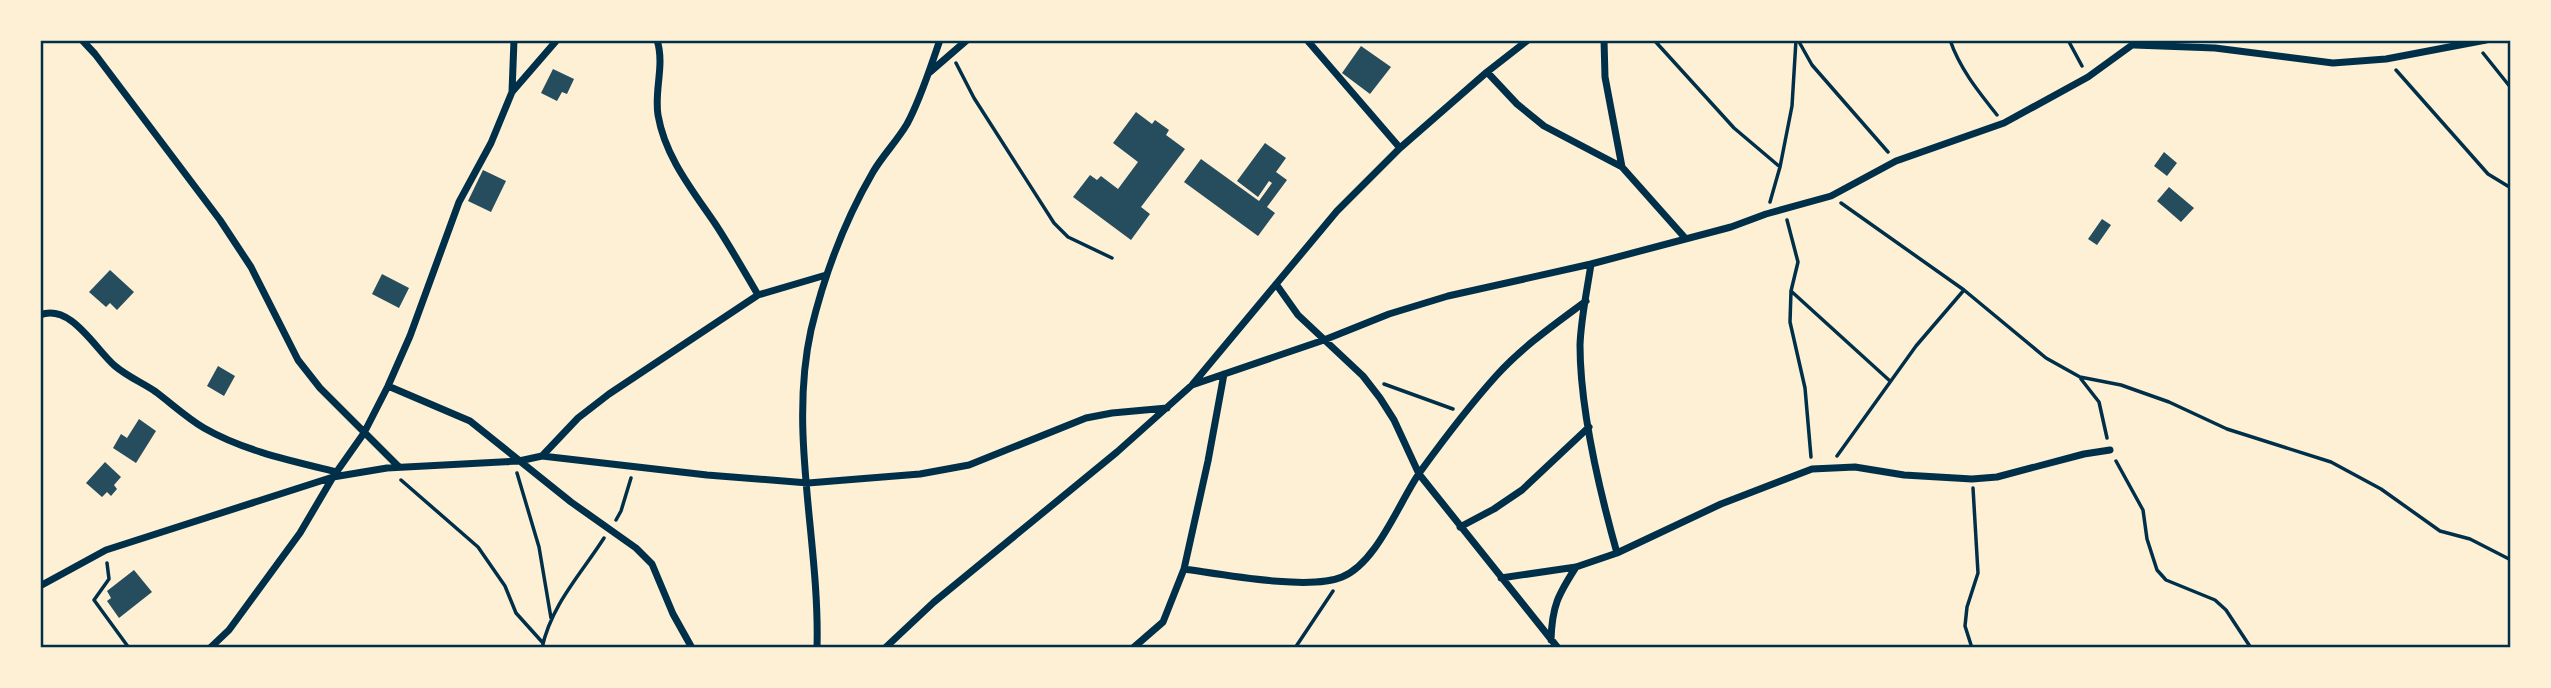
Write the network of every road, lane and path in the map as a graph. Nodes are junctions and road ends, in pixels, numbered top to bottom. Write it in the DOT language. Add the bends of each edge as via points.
graph roads {
  1 [pos="82,40"];
  2 [pos="514,40"];
  3 [pos="556,40"];
  4 [pos="657,40"];
  5 [pos="940,40"];
  6 [pos="967,40"];
  7 [pos="1307,40"];
  8 [pos="1528,40"];
  9 [pos="1604,40"];
  10 [pos="1654,40"];
  11 [pos="1797,40"];
  12 [pos="1950,40"];
  13 [pos="2068,40"];
  14 [pos="2486,40"];
  15 [pos="2136,43"];
  16 [pos="2475,43"];
  17 [pos="952,54"];
  18 [pos="2386,59"];
  19 [pos="1487,72"];
  20 [pos="928,73"];
  21 [pos="2088,77"];
  22 [pos="2511,88"];
  23 [pos="512,92"];
  24 [pos="2004,123"];
  25 [pos="1400,148"];
  26 [pos="1896,161"];
  27 [pos="1622,167"];
  28 [pos="1780,167"];
  29 [pos="2511,188"];
  30 [pos="1831,195"];
  31 [pos="1783,209"];
  32 [pos="1766,214"];
  33 [pos="1686,239"];
  34 [pos="1112,258"];
  35 [pos="1591,264"];
  36 [pos="826,275"];
  37 [pos="1276,284"];
  38 [pos="1964,290"];
  39 [pos="1791,291"];
  40 [pos="758,295"];
  41 [pos="1586,301"];
  42 [pos="40,315"];
  43 [pos="1324,340"];
  44 [pos="1224,374"];
  45 [pos="1363,376"];
  46 [pos="2080,377"];
  47 [pos="1890,381"];
  48 [pos="1192,385"];
  49 [pos="388,386"];
  50 [pos="1167,408"];
  51 [pos="1465,414"];
  52 [pos="1589,428"];
  53 [pos="364,433"];
  54 [pos="2110,450"];
  55 [pos="542,456"];
  56 [pos="517,461"];
  57 [pos="634,466"];
  58 [pos="399,467"];
  59 [pos="1830,467"];
  60 [pos="387,468"];
  61 [pos="1812,469"];
  62 [pos="1419,474"];
  63 [pos="335,475"];
  64 [pos="1972,479"];
  65 [pos="808,483"];
  66 [pos="1460,527"];
  67 [pos="610,529"];
  68 [pos="106,550"];
  69 [pos="1617,553"];
  70 [pos="2511,560"];
  71 [pos="1576,567"];
  72 [pos="1184,569"];
  73 [pos="1342,577"];
  74 [pos="1501,578"];
  75 [pos="40,586"];
  76 [pos="551,618"];
  77 [pos="542,645"];
  78 [pos="1554,645"];
  79 [pos="129,648"];
  80 [pos="209,648"];
  81 [pos="692,648"];
  82 [pos="817,648"];
  83 [pos="885,648"];
  84 [pos="1133,648"];
  85 [pos="1295,648"];
  86 [pos="1972,648"];
  87 [pos="2252,648"];
  1 -- 53 [label="street" via="220,220 251,267 298,360"];
  2 -- 23 [label="street"];
  3 -- 23 [label="street"];
  4 -- 40 [label="street" via="661,52 658,114 664,136 692,192"];
  5 -- 20 [label="street"];
  6 -- 17 [label="street"];
  7 -- 25 [label="street"];
  8 -- 19 [label="street"];
  9 -- 27 [label="street" via="1605,77"];
  10 -- 28 [label="path" via="1734,128"];
  11 -- 26 [label="path" via="1812,65"];
  11 -- 28 [label="path" via="1792,106"];
  12 -- 24 [label="path" via="1972,83"];
  13 -- 21 [label="path"];
  14 -- 16 [label="street"];
  15 -- 18 [label="street" via="2333,63"];
  15 -- 21 [label="street"];
  16 -- 18 [label="street"];
  16 -- 22 [label="path"];
  17 -- 20 [label="street"];
  17 -- 34 [label="path" via="974,98 1054,223 1068,237"];
  18 -- 29 [label="path" via="2488,174"];
  19 -- 25 [label="street"];
  19 -- 27 [label="street" via="1544,126"];
  20 -- 36 [label="street" via="906,124 873,171"];
  21 -- 24 [label="street"];
  23 -- 49 [label="street" via="459,202"];
  24 -- 26 [label="street"];
  25 -- 37 [label="street" via="1337,211"];
  26 -- 30 [label="street"];
  27 -- 33 [label="street"];
  28 -- 32 [label="path"];
  30 -- 31 [label="street"];
  30 -- 38 [label="path"];
  31 -- 32 [label="street"];
  31 -- 39 [label="path" via="1798,262"];
  32 -- 33 [label="street"];
  33 -- 35 [label="street"];
  35 -- 41 [label="street"];
  35 -- 43 [label="street" via="1448,296"];
  36 -- 40 [label="street"];
  36 -- 65 [label="street" via="802,387"];
  37 -- 43 [label="street"];
  37 -- 48 [label="street"];
  38 -- 46 [label="path" via="2046,358"];
  38 -- 47 [label="path"];
  39 -- 47 [label="path"];
  39 -- 61 [label="path" via="1790,322 1805,388"];
  40 -- 55 [label="street" via="610,394 578,418"];
  41 -- 51 [label="street" via="1498,374"];
  41 -- 52 [label="street" via="1580,345"];
  42 -- 63 [label="street" via="54,312 72,321 118,368 204,428 251,449"];
  43 -- 44 [label="street"];
  43 -- 45 [label="street"];
  44 -- 48 [label="street"];
  44 -- 72 [label="street"];
  45 -- 51 [label="path"];
  45 -- 62 [label="street" via="1394,421"];
  46 -- 54 [label="path" via="2099,402"];
  46 -- 70 [label="path" via="2121,385 2227,429 2331,462 2381,489 2440,531 2477,542"];
  47 -- 59 [label="path"];
  48 -- 50 [label="street"];
  49 -- 53 [label="street"];
  49 -- 56 [label="street" via="470,421"];
  50 -- 65 [label="street" via="1086,418 970,466"];
  50 -- 83 [label="street"];
  51 -- 62 [label="street"];
  52 -- 66 [label="street" via="1522,490"];
  52 -- 69 [label="street"];
  53 -- 58 [label="street"];
  53 -- 63 [label="street"];
  54 -- 64 [label="street"];
  54 -- 87 [label="path" via="2143,510 2157,570 2166,580 2215,600"];
  55 -- 56 [label="street"];
  55 -- 57 [label="street"];
  56 -- 58 [label="street"];
  56 -- 67 [label="street"];
  56 -- 76 [label="path"];
  57 -- 65 [label="street"];
  57 -- 67 [label="path" via="621,512"];
  58 -- 60 [label="street"];
  59 -- 61 [label="street"];
  59 -- 64 [label="street"];
  60 -- 63 [label="street"];
  60 -- 77 [label="path" via="478,547 496,571 516,613"];
  61 -- 69 [label="street" via="1721,504"];
  62 -- 66 [label="street"];
  62 -- 73 [label="street" via="1363,562"];
  63 -- 68 [label="street"];
  63 -- 80 [label="street" via="300,533 229,630"];
  64 -- 86 [label="path" via="1978,573 1965,626"];
  65 -- 82 [label="street"];
  66 -- 74 [label="street"];
  67 -- 76 [label="path"];
  67 -- 81 [label="street" via="652,564"];
  68 -- 75 [label="street"];
  68 -- 79 [label="path" via="109,579 94,600"];
  69 -- 71 [label="street"];
  71 -- 74 [label="street"];
  71 -- 78 [label="street" via="1552,611"];
  72 -- 73 [label="street" via="1264,580"];
  72 -- 84 [label="street" via="1163,622"];
  73 -- 85 [label="path"];
  74 -- 78 [label="street"];
  76 -- 77 [label="path"];
}
